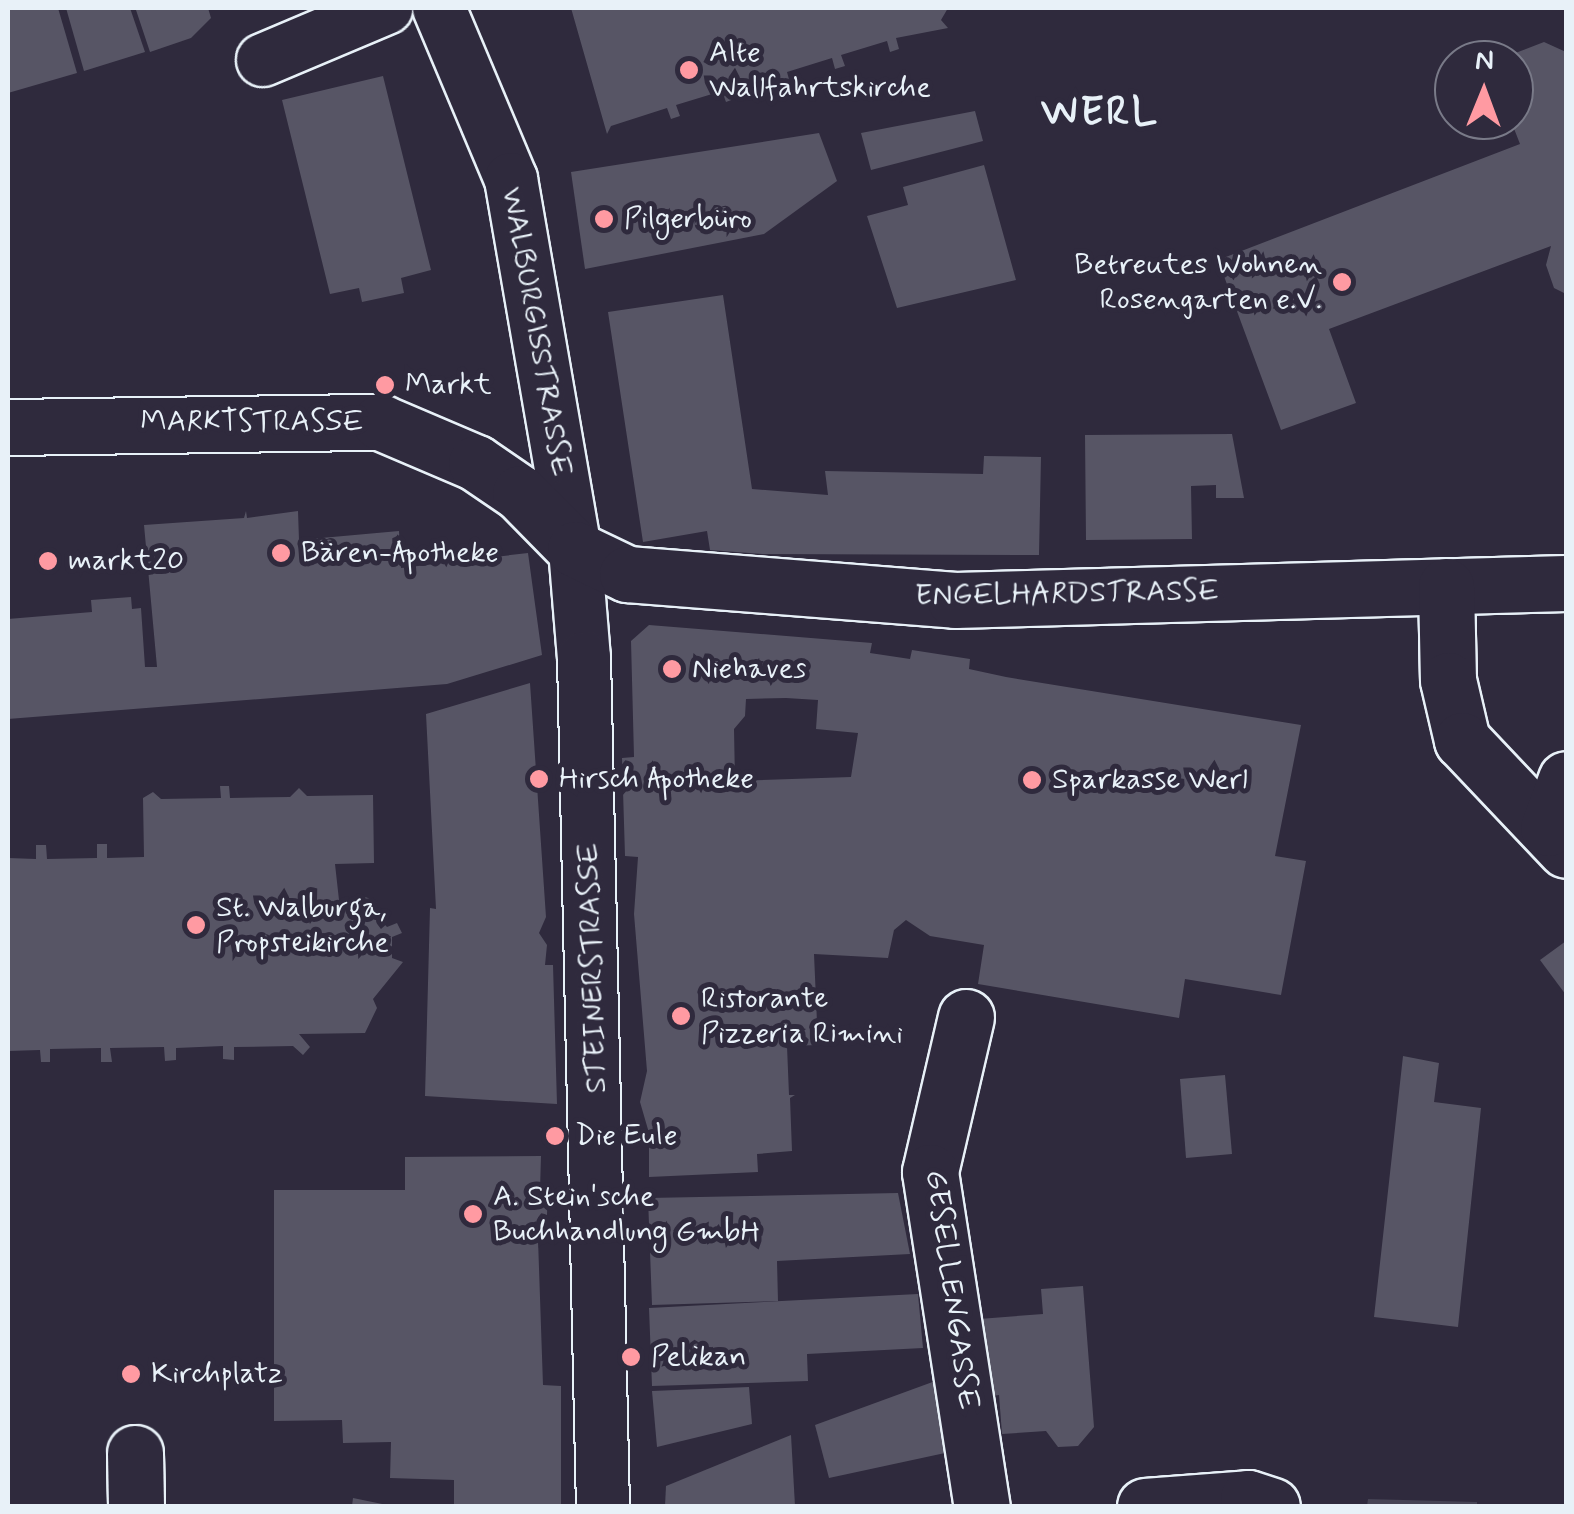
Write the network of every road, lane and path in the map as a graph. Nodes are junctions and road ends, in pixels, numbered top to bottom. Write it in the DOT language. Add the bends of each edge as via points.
graph roads {
  1 [pos="386,8"];
  2 [pos="438,8"];
  3 [pos="263,60"];
  4 [pos="8,427"];
  5 [pos="575,549"];
  6 [pos="1566,583"];
  7 [pos="1446,586"];
  8 [pos="1560,819"];
  9 [pos="966,1017"];
  10 [pos="135,1453"];
  11 [pos="136,1506"];
  12 [pos="603,1506"];
  13 [pos="982,1506"];
  14 [pos="1145,1506"];
  15 [pos="1272,1506"];
  1 -- 3 [label="street"];
  2 -- 5 [label="street, WALBURGISSTRASSE" via="510,179"];
  4 -- 5 [label="street, MARKTSTRASSE" via="380,422 476,464 520,493"];
  5 -- 7 [label="street, ENGELHARDSTRASSE" via="626,574 954,600"];
  5 -- 12 [label="street, STEINERSTRASSE" via="586,717"];
  6 -- 7 [label="street, ENGELHARDSTRASSE"];
  7 -- 8 [label="street" via="1448,680 1462,740"];
  9 -- 13 [label="street, GESELLENGASSE" via="930,1172"];
  10 -- 11 [label="street"];
  14 -- 15 [label="street" via="1248,1498"];
}
